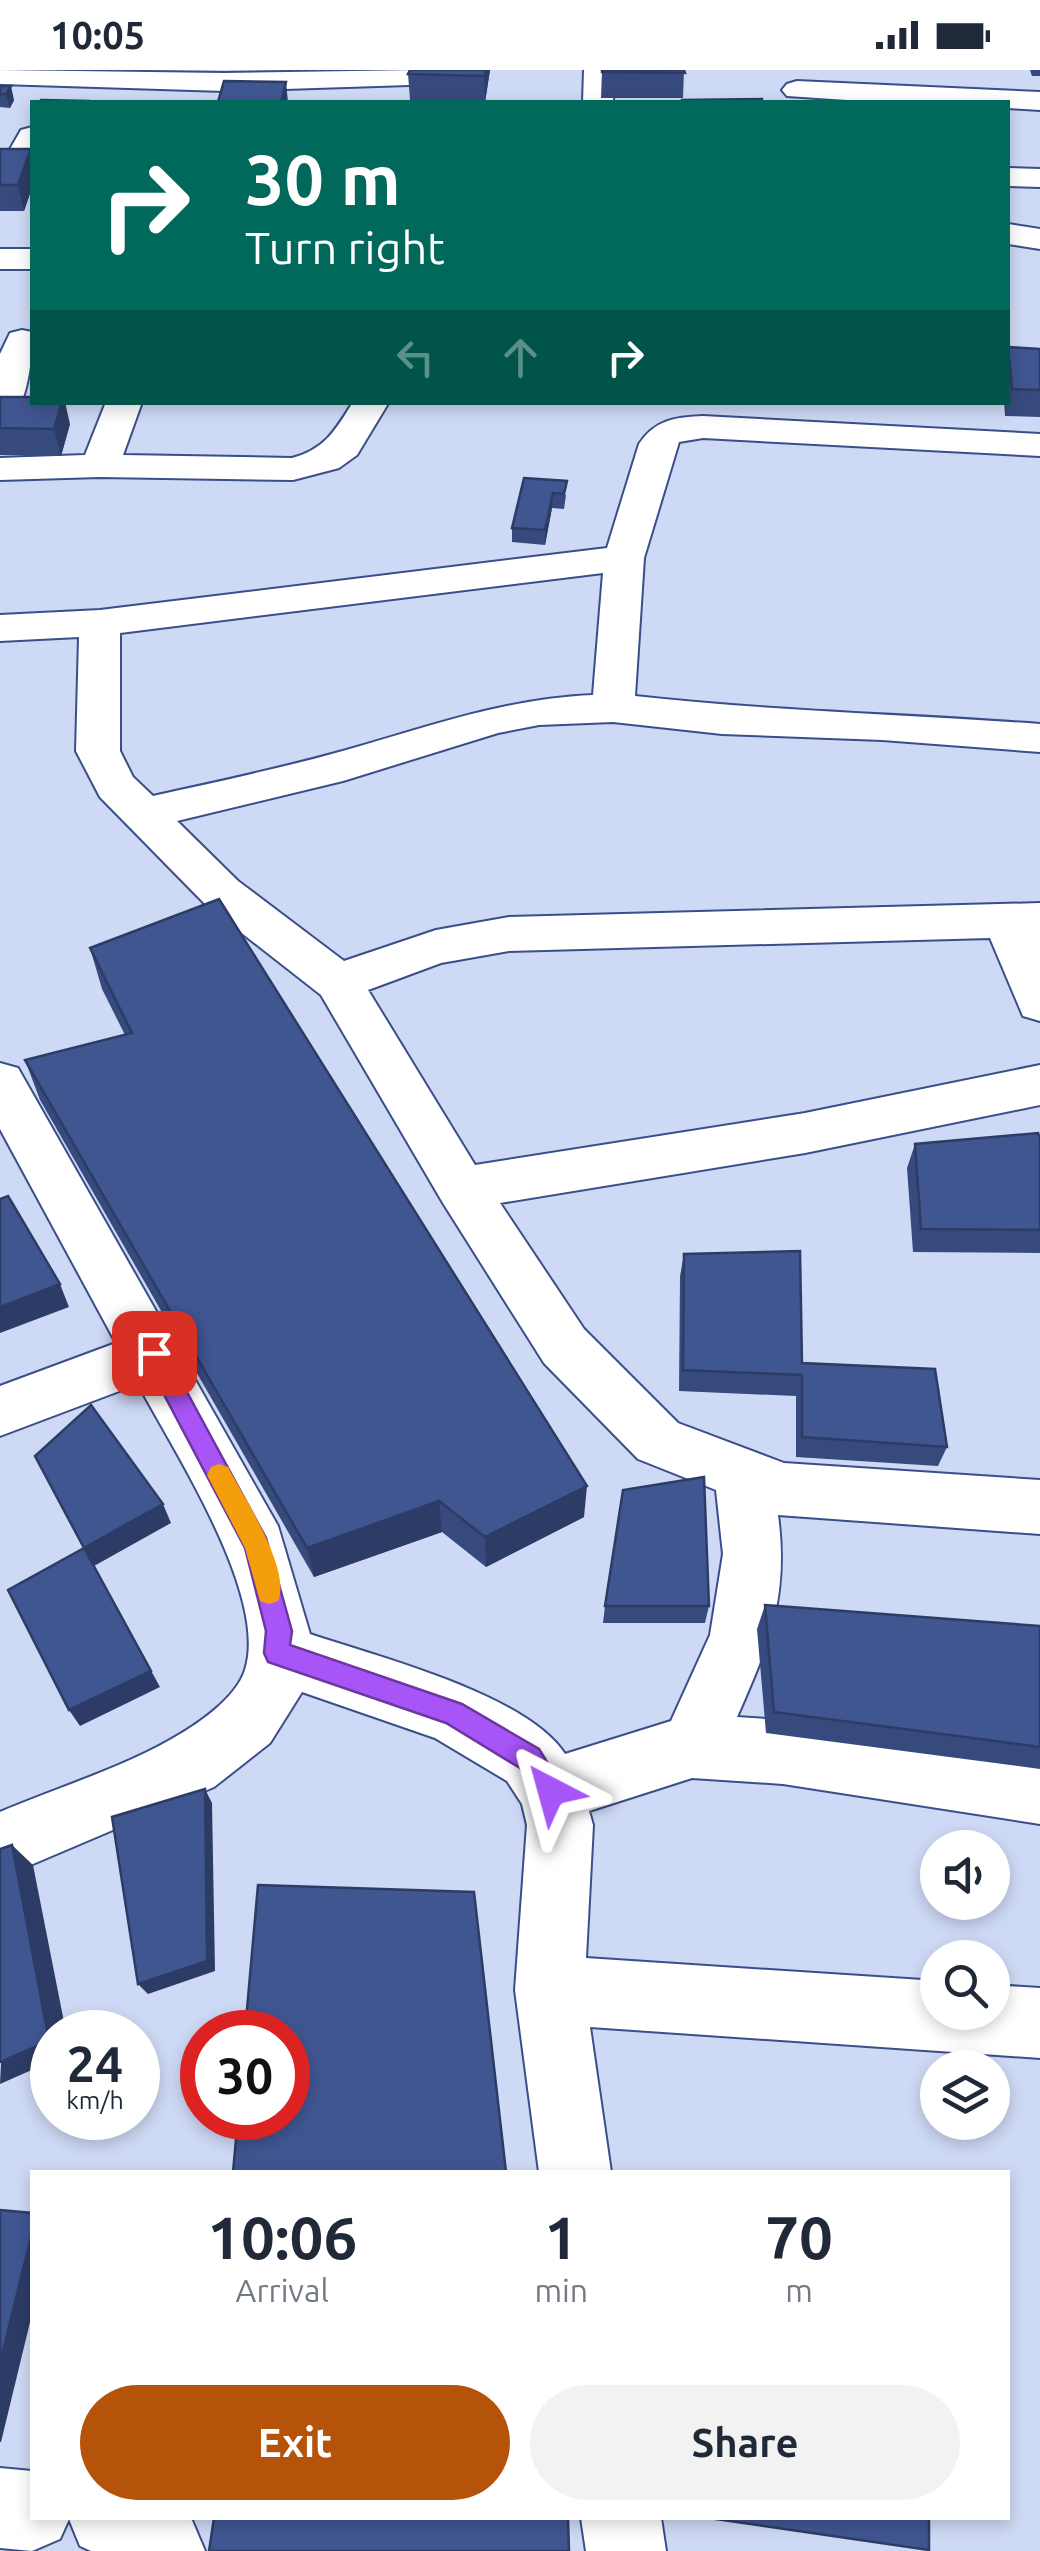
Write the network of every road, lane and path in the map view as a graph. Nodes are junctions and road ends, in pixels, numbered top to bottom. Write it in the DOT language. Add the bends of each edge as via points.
graph roads {
  1 [pos="599,70"];
  2 [pos="0,75"];
  3 [pos="407,83"];
  4 [pos="224,85"];
  5 [pos="979,85"];
  6 [pos="797,87"];
  7 [pos="54,90"];
  8 [pos="598,100"];
  9 [pos="1040,101"];
  10 [pos="1010,234"];
  11 [pos="1040,239"];
  12 [pos="0,259"];
  13 [pos="30,259"];
  14 [pos="18,340"];
  15 [pos="123,405"];
  16 [pos="368,405"];
  17 [pos="0,410"];
  18 [pos="1040,445"];
  19 [pos="100,466"];
  20 [pos="0,469"];
  21 [pos="624,558"];
  22 [pos="100,623"];
  23 [pos="0,628"];
  24 [pos="613,708"];
  25 [pos="1040,738"];
  26 [pos="147,813"];
  27 [pos="1024,921"];
  28 [pos="338,982"];
  29 [pos="1040,1003"];
  30 [pos="0,1082"];
  31 [pos="1040,1084"];
  32 [pos="462,1188"];
  33 [pos="154,1353"];
  34 [pos="0,1411"];
  35 [pos="743,1474"];
  36 [pos="1040,1507"];
  37 [pos="277,1653"];
  38 [pos="692,1746"];
  39 [pos="551,1791"];
  40 [pos="1040,1791"];
  41 [pos="0,1846"];
  42 [pos="550,1990"];
  43 [pos="1040,2023"];
  44 [pos="575,2170"];
  45 [pos="0,2508"];
  46 [pos="30,2511"];
  47 [pos="136,2520"];
  48 [pos="621,2520"];
  49 [pos="165,2551"];
  50 [pos="626,2551"];
  1 -- 8 [label="street"];
  2 -- 7 [label="street"];
  3 -- 4 [label="street"];
  4 -- 7 [label="street"];
  5 -- 6 [label="street"];
  5 -- 9 [label="street"];
  10 -- 11 [label="street"];
  12 -- 13 [label="street"];
  14 -- 17 [label="street"];
  15 -- 19 [label="street"];
  16 -- 19 [label="street" via="344,446 326,460 293,469"];
  18 -- 21 [label="street" via="675,429 657,444"];
  19 -- 20 [label="street"];
  21 -- 22 [label="street"];
  21 -- 24 [label="street"];
  22 -- 23 [label="street"];
  22 -- 26 [label="street" via="98,751 116,786"];
  24 -- 25 [label="street"];
  24 -- 26 [label="street" via="493,720 343,766"];
  26 -- 28 [label="street" via="222,893"];
  27 -- 28 [label="street" via="509,934 436,947"];
  27 -- 29 [label="street"];
  28 -- 32 [label="street"];
  30 -- 33 [label="street"];
  31 -- 32 [label="street" via="805,1133"];
  32 -- 35 [label="street" via="564,1346 658,1441"];
  33 -- 34 [label="street"];
  33 -- 37 [label="street" via="257,1546 279,1631"];
  35 -- 36 [label="street" via="784,1490"];
  35 -- 38 [label="street" via="752,1554 741,1636"];
  37 -- 39 [label="street" via="452,1713 530,1758"];
  37 -- 41 [label="street" via="276,1680 248,1721 191,1764"];
  38 -- 39 [label="street"];
  38 -- 40 [label="street" via="783,1752"];
  39 -- 42 [label="street" via="560,1825"];
  42 -- 43 [label="street"];
  42 -- 44 [label="street"];
  45 -- 46 [label="street"];
  47 -- 49 [label="street" via="155,2529"];
  48 -- 50 [label="street"];
}
